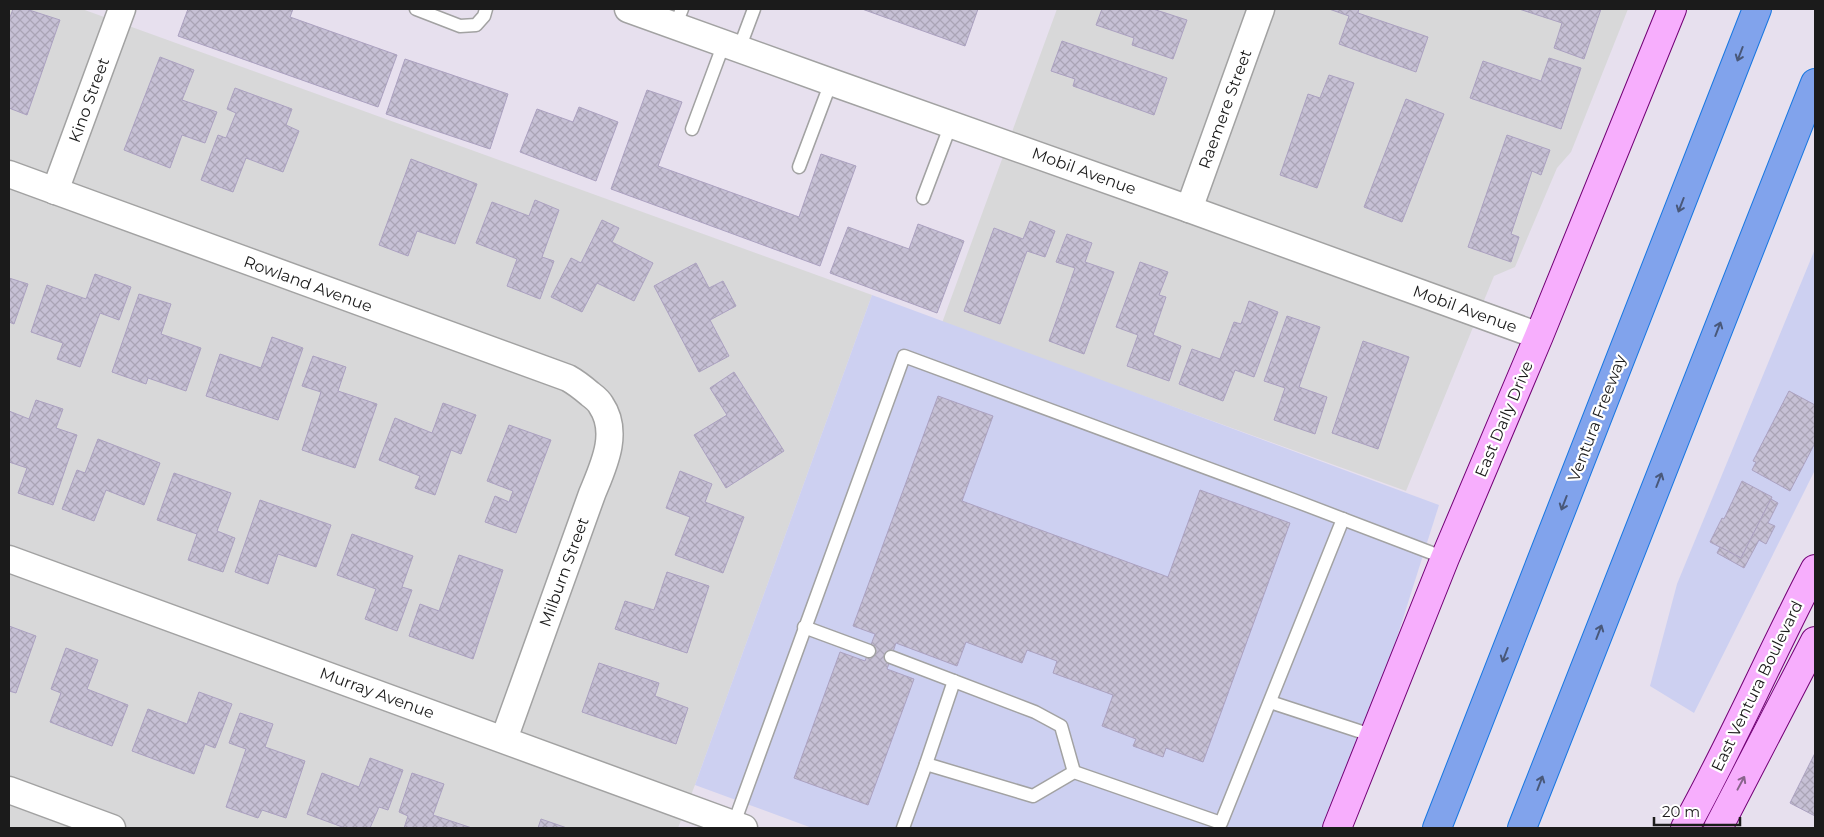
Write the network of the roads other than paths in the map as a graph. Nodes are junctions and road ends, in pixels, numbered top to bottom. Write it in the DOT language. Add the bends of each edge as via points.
graph roads {
  1 [pos="122,9"];
  2 [pos="416,9"];
  3 [pos="486,9"];
  4 [pos="628,9"];
  5 [pos="754,9"];
  6 [pos="1261,9"];
  7 [pos="1672,9"];
  8 [pos="1758,9"];
  9 [pos="679,17"];
  10 [pos="732,46"];
  11 [pos="831,82"];
  12 [pos="1815,83"];
  13 [pos="951,124"];
  14 [pos="692,129"];
  15 [pos="799,167"];
  16 [pos="9,174"];
  17 [pos="55,191"];
  18 [pos="923,198"];
  19 [pos="1189,208"];
  20 [pos="1539,336"];
  21 [pos="601,404"];
  22 [pos="1343,519"];
  23 [pos="1445,558"];
  24 [pos="9,559"];
  25 [pos="1815,570"];
  26 [pos="804,627"];
  27 [pos="1815,641"];
  28 [pos="869,651"];
  29 [pos="891,657"];
  30 [pos="954,681"];
  31 [pos="1270,702"];
  32 [pos="1374,736"];
  33 [pos="504,739"];
  34 [pos="926,764"];
  35 [pos="1074,772"];
  36 [pos="9,790"];
  37 [pos="1689,821"];
  38 [pos="736,827"];
  39 [pos="112,828"];
  40 [pos="903,828"];
  41 [pos="1336,828"];
  42 [pos="1437,828"];
  43 [pos="1522,828"];
  44 [pos="1720,828"];
  1 -- 17 [label="street, Kino Street"];
  2 -- 3 [label="lane" via="460,26 476,25"];
  4 -- 9 [label="street, Mobil Avenue"];
  5 -- 10 [label="lane"];
  6 -- 19 [label="street, Raemere Street"];
  7 -- 20 [label="main road, East Daily Drive"];
  8 -- 42 [label="highway, Ventura Freeway, one-way"];
  9 -- 10 [label="street, Mobil Avenue"];
  10 -- 11 [label="street, Mobil Avenue"];
  10 -- 14 [label="lane"];
  11 -- 13 [label="street, Mobil Avenue"];
  11 -- 15 [label="lane"];
  43 -- 12 [label="highway, one-way"];
  13 -- 18 [label="lane"];
  13 -- 19 [label="street, Mobil Avenue"];
  16 -- 17 [label="street, Rowland Avenue"];
  17 -- 21 [label="street, Rowland Avenue" via="568,378"];
  19 -- 20 [label="street, Mobil Avenue"];
  20 -- 23 [label="main road, East Daily Drive"];
  21 -- 33 [label="street, Milburn Street" via="609,423 610,444"];
  22 -- 23 [label="lane"];
  22 -- 26 [label="lane" via="904,356"];
  22 -- 31 [label="lane"];
  23 -- 32 [label="main road, East Daily Drive"];
  24 -- 33 [label="street, Murray Avenue"];
  25 -- 37 [label="main road, East Ventura Boulevard"];
  26 -- 28 [label="lane"];
  26 -- 38 [label="lane"];
  44 -- 27 [label="main road, East Ventura Boulevard, one-way"];
  29 -- 30 [label="lane"];
  30 -- 34 [label="lane"];
  30 -- 35 [label="lane" via="1035,712 1061,726"];
  31 -- 32 [label="lane"];
  31 -- 35 [label="lane" via="1221,823"];
  32 -- 41 [label="main road, East Daily Drive"];
  33 -- 38 [label="street, Murray Avenue"];
  34 -- 35 [label="lane" via="1033,796"];
  34 -- 40 [label="lane"];
  36 -- 39 [label="street"];
  37 -- 44 [label="street"];
}
